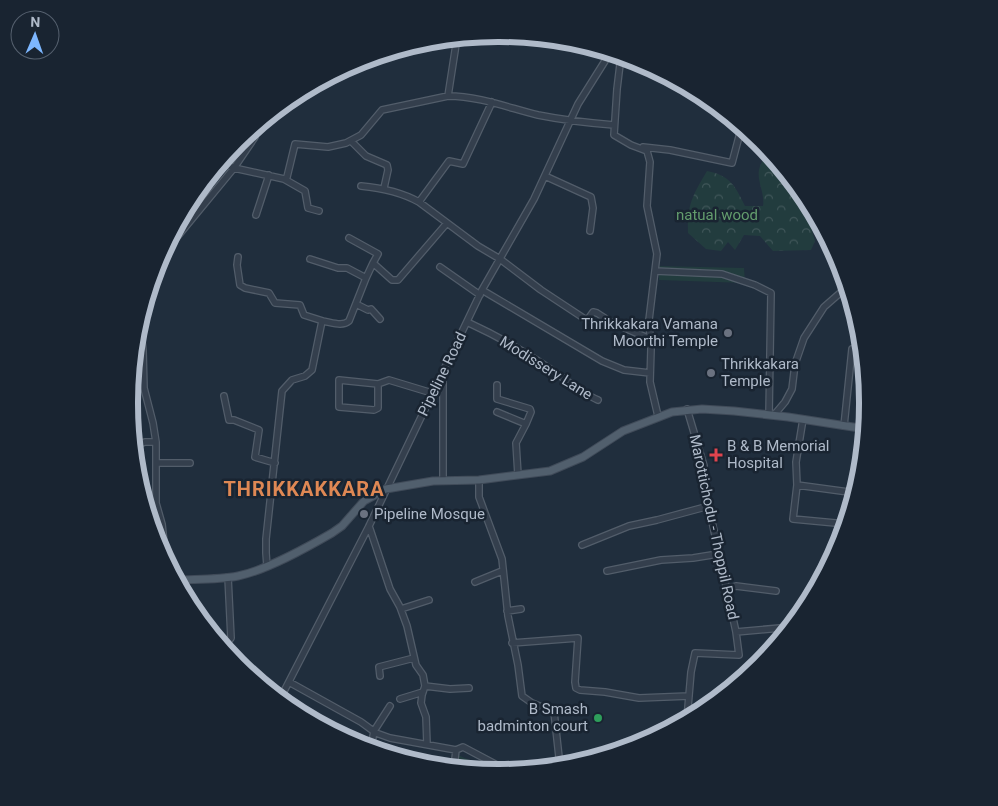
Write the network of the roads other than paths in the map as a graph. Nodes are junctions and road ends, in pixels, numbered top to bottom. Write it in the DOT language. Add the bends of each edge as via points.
graph roads {
  1 [pos="456,45"];
  2 [pos="606,59"];
  3 [pos="620,64"];
  4 [pos="448,96"];
  5 [pos="492,102"];
  6 [pos="570,121"];
  7 [pos="614,125"];
  8 [pos="740,134"];
  9 [pos="254,139"];
  10 [pos="351,141"];
  11 [pos="634,146"];
  12 [pos="228,165"];
  13 [pos="234,168"];
  14 [pos="269,175"];
  15 [pos="545,176"];
  16 [pos="284,179"];
  17 [pos="361,186"];
  18 [pos="384,188"];
  19 [pos="419,202"];
  20 [pos="319,211"];
  21 [pos="256,214"];
  22 [pos="447,223"];
  23 [pos="184,229"];
  24 [pos="590,231"];
  25 [pos="349,238"];
  26 [pos="238,257"];
  27 [pos="500,258"];
  28 [pos="310,259"];
  29 [pos="374,263"];
  30 [pos="440,267"];
  31 [pos="655,271"];
  32 [pos="366,278"];
  33 [pos="842,292"];
  34 [pos="481,293"];
  35 [pos="356,304"];
  36 [pos="380,319"];
  37 [pos="323,321"];
  38 [pos="467,322"];
  39 [pos="650,339"];
  40 [pos="852,349"];
  41 [pos="143,350"];
  42 [pos="442,372"];
  43 [pos="650,373"];
  44 [pos="378,384"];
  45 [pos="497,385"];
  46 [pos="432,393"];
  47 [pos="224,396"];
  48 [pos="598,400"];
  49 [pos="687,409"];
  50 [pos="497,412"];
  51 [pos="771,415"];
  52 [pos="658,416"];
  53 [pos="803,419"];
  54 [pos="526,424"];
  55 [pos="844,426"];
  56 [pos="859,428"];
  57 [pos="156,442"];
  58 [pos="141,443"];
  59 [pos="157,463"];
  60 [pos="190,463"];
  61 [pos="275,463"];
  62 [pos="518,475"];
  63 [pos="479,480"];
  64 [pos="443,481"];
  65 [pos="797,485"];
  66 [pos="386,489"];
  67 [pos="848,492"];
  68 [pos="709,506"];
  69 [pos="838,523"];
  70 [pos="369,526"];
  71 [pos="163,532"];
  72 [pos="582,545"];
  73 [pos="718,554"];
  74 [pos="267,566"];
  75 [pos="502,571"];
  76 [pos="607,571"];
  77 [pos="228,577"];
  78 [pos="185,580"];
  79 [pos="476,582"];
  80 [pos="726,589"];
  81 [pos="776,591"];
  82 [pos="429,600"];
  83 [pos="521,609"];
  84 [pos="401,610"];
  85 [pos="507,611"];
  86 [pos="780,628"];
  87 [pos="736,632"];
  88 [pos="228,641"];
  89 [pos="512,643"];
  90 [pos="414,658"];
  91 [pos="380,676"];
  92 [pos="289,682"];
  93 [pos="425,686"];
  94 [pos="469,688"];
  95 [pos="284,692"];
  96 [pos="423,692"];
  97 [pos="689,696"];
  98 [pos="400,699"];
  99 [pos="390,706"];
  100 [pos="688,710"];
  101 [pos="374,731"];
  102 [pos="372,740"];
  103 [pos="426,744"];
  104 [pos="456,750"];
  105 [pos="559,758"];
  106 [pos="455,760"];
  107 [pos="495,764"];
  1 -- 4 [label="street"];
  2 -- 6 [label="street, Pipeline Road"];
  3 -- 7 [label="street"];
  4 -- 5 [label="street"];
  4 -- 10 [label="street" via="382,110 361,135"];
  5 -- 6 [label="street"];
  5 -- 19 [label="street" via="463,164 449,161"];
  6 -- 7 [label="street"];
  6 -- 15 [label="street, Pipeline Road"];
  7 -- 11 [label="street" via="614,135"];
  8 -- 11 [label="street" via="732,163"];
  9 -- 13 [label="street"];
  10 -- 16 [label="street" via="328,148 296,144"];
  10 -- 18 [label="street" via="366,156 387,165"];
  11 -- 31 [label="street" via="647,151 650,162 647,206 657,254"];
  12 -- 13 [label="street"];
  13 -- 14 [label="street"];
  13 -- 23 [label="street"];
  14 -- 16 [label="street"];
  14 -- 21 [label="street"];
  15 -- 24 [label="street" via="590,197 593,208"];
  15 -- 27 [label="street, Pipeline Road"];
  16 -- 20 [label="street" via="305,191 308,208"];
  17 -- 18 [label="street"];
  18 -- 19 [label="street"];
  19 -- 22 [label="street"];
  22 -- 27 [label="street"];
  22 -- 29 [label="street" via="398,280 392,280"];
  25 -- 29 [label="street" via="378,254"];
  26 -- 37 [label="street" via="240,285 269,293 275,303 300,305 304,315"];
  27 -- 34 [label="street, Pipeline Road"];
  27 -- 39 [label="street" via="585,319 593,312 597,313"];
  28 -- 32 [label="street" via="347,268"];
  29 -- 32 [label="street"];
  30 -- 34 [label="street"];
  31 -- 39 [label="street"];
  31 -- 51 [label="street" via="722,274 771,293"];
  32 -- 35 [label="street"];
  33 -- 51 [label="street" via="824,308 804,338 795,364 792,389 785,402"];
  34 -- 38 [label="street, Pipeline Road"];
  34 -- 43 [label="street" via="602,361 624,370"];
  35 -- 36 [label="street" via="371,309"];
  35 -- 37 [label="street" via="347,323"];
  37 -- 61 [label="street" via="312,370 292,380 282,391"];
  38 -- 42 [label="street, Pipeline Road"];
  38 -- 48 [label="street, Modissery Lane" via="521,350 579,391"];
  39 -- 43 [label="street"];
  40 -- 55 [label="street"];
  41 -- 57 [label="street" via="144,388"];
  42 -- 46 [label="street, Pipeline Road"];
  42 -- 64 [label="street"];
  43 -- 52 [label="street"];
  44 -- 44 [label="street" via="339,380 339,406 378,408"];
  44 -- 46 [label="street" via="389,380"];
  45 -- 54 [label="street" via="497,399 530,409"];
  46 -- 66 [label="street, Pipeline Road"];
  47 -- 61 [label="street" via="229,420 258,430 255,457"];
  49 -- 51 [label="main road"];
  49 -- 52 [label="main road"];
  49 -- 68 [label="street, Marottichodu - Thoppil Road" via="704,466"];
  50 -- 54 [label="street"];
  51 -- 53 [label="main road"];
  52 -- 62 [label="main road" via="623,431 583,457 556,469"];
  53 -- 55 [label="main road"];
  53 -- 65 [label="street" via="796,462"];
  54 -- 62 [label="street" via="516,443"];
  55 -- 56 [label="main road"];
  57 -- 58 [label="street"];
  57 -- 59 [label="street"];
  59 -- 60 [label="street"];
  59 -- 71 [label="street" via="156,503"];
  61 -- 74 [label="street" via="266,539"];
  62 -- 63 [label="main road"];
  63 -- 64 [label="main road"];
  63 -- 75 [label="street" via="480,498 502,560"];
  64 -- 66 [label="main road"];
  65 -- 67 [label="street"];
  65 -- 69 [label="street" via="793,519"];
  66 -- 70 [label="street, Pipeline Road"];
  66 -- 74 [label="main road" via="364,501 332,533"];
  68 -- 72 [label="street" via="630,526"];
  68 -- 73 [label="street, Marottichodu - Thoppil Road"];
  70 -- 84 [label="street" via="390,589"];
  70 -- 92 [label="street, Pipeline Road"];
  73 -- 76 [label="street" via="660,560"];
  73 -- 80 [label="street, Marottichodu - Thoppil Road"];
  74 -- 77 [label="main road"];
  75 -- 79 [label="street"];
  75 -- 85 [label="street"];
  77 -- 78 [label="main road"];
  77 -- 88 [label="street" via="231,638"];
  80 -- 81 [label="street" via="736,586"];
  80 -- 87 [label="street, Marottichodu - Thoppil Road"];
  82 -- 84 [label="street"];
  83 -- 85 [label="street"];
  84 -- 90 [label="street"];
  85 -- 89 [label="street"];
  86 -- 87 [label="street"];
  87 -- 97 [label="street, Marottichodu - Thoppil Road" via="739,655 695,653"];
  89 -- 97 [label="street" via="578,638 576,688 580,690 638,698"];
  89 -- 105 [label="street" via="522,696 554,712"];
  90 -- 91 [label="street" via="379,667"];
  90 -- 93 [label="street"];
  92 -- 95 [label="street, Pipeline Road"];
  92 -- 101 [label="street"];
  93 -- 94 [label="street"];
  93 -- 96 [label="street"];
  96 -- 98 [label="street"];
  96 -- 103 [label="street"];
  97 -- 100 [label="street, Marottichodu - Thoppil Road"];
  99 -- 101 [label="street"];
  101 -- 102 [label="street"];
  101 -- 103 [label="street" via="390,738"];
  103 -- 104 [label="street"];
  104 -- 106 [label="street"];
  104 -- 107 [label="street" via="463,747"];
}
